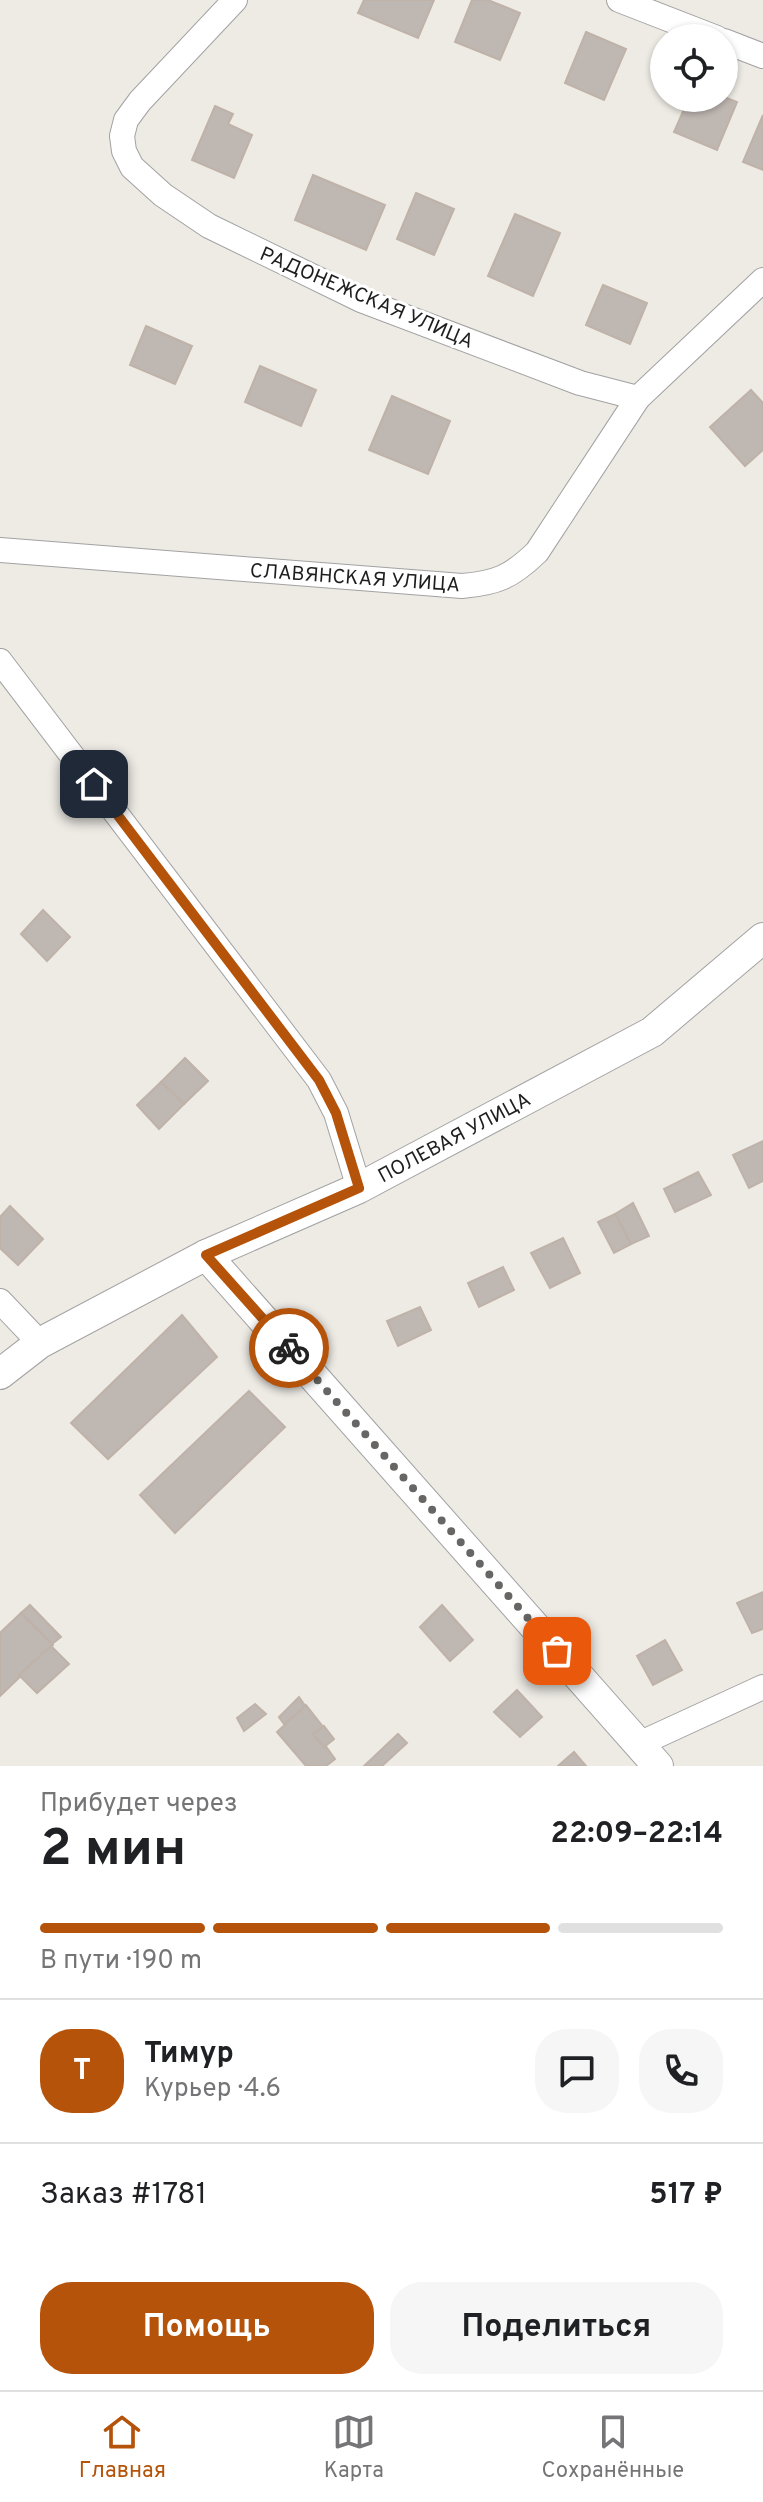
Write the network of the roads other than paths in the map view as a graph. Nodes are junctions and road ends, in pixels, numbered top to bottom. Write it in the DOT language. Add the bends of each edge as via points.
graph roads {
  1 [pos="235,0"];
  2 [pos="619,0"];
  3 [pos="681,24"];
  4 [pos="738,46"];
  5 [pos="763,56"];
  6 [pos="763,280"];
  7 [pos="638,398"];
  8 [pos="0,550"];
  9 [pos="0,661"];
  10 [pos="763,938"];
  11 [pos="359,1188"];
  12 [pos="206,1255"];
  13 [pos="0,1301"];
  14 [pos="40,1343"];
  15 [pos="0,1374"];
  16 [pos="763,1687"];
  17 [pos="648,1755"];
  1 -- 7 [label="street, РАДОНЕЖСКАЯ УЛИЦА" via="126,120 122,136 132,167 163,195 233,240 361,300 580,383"];
  2 -- 3 [label="street"];
  4 -- 5 [label="street"];
  6 -- 7 [label="street, СЛАВЯНСКАЯ УЛИЦА"];
  7 -- 8 [label="street, СЛАВЯНСКАЯ УЛИЦА" via="537,552 516,572 490,583 462,586"];
  9 -- 11 [label="street" via="319,1080 336,1113"];
  10 -- 11 [label="street, ПОЛЕВАЯ УЛИЦА" via="652,1032"];
  11 -- 12 [label="street, ПОЛЕВАЯ УЛИЦА"];
  12 -- 14 [label="street, ПОЛЕВАЯ УЛИЦА"];
  12 -- 17 [label="street"];
  13 -- 14 [label="street"];
  14 -- 15 [label="street, ПОЛЕВАЯ УЛИЦА"];
  16 -- 17 [label="street"];
}
